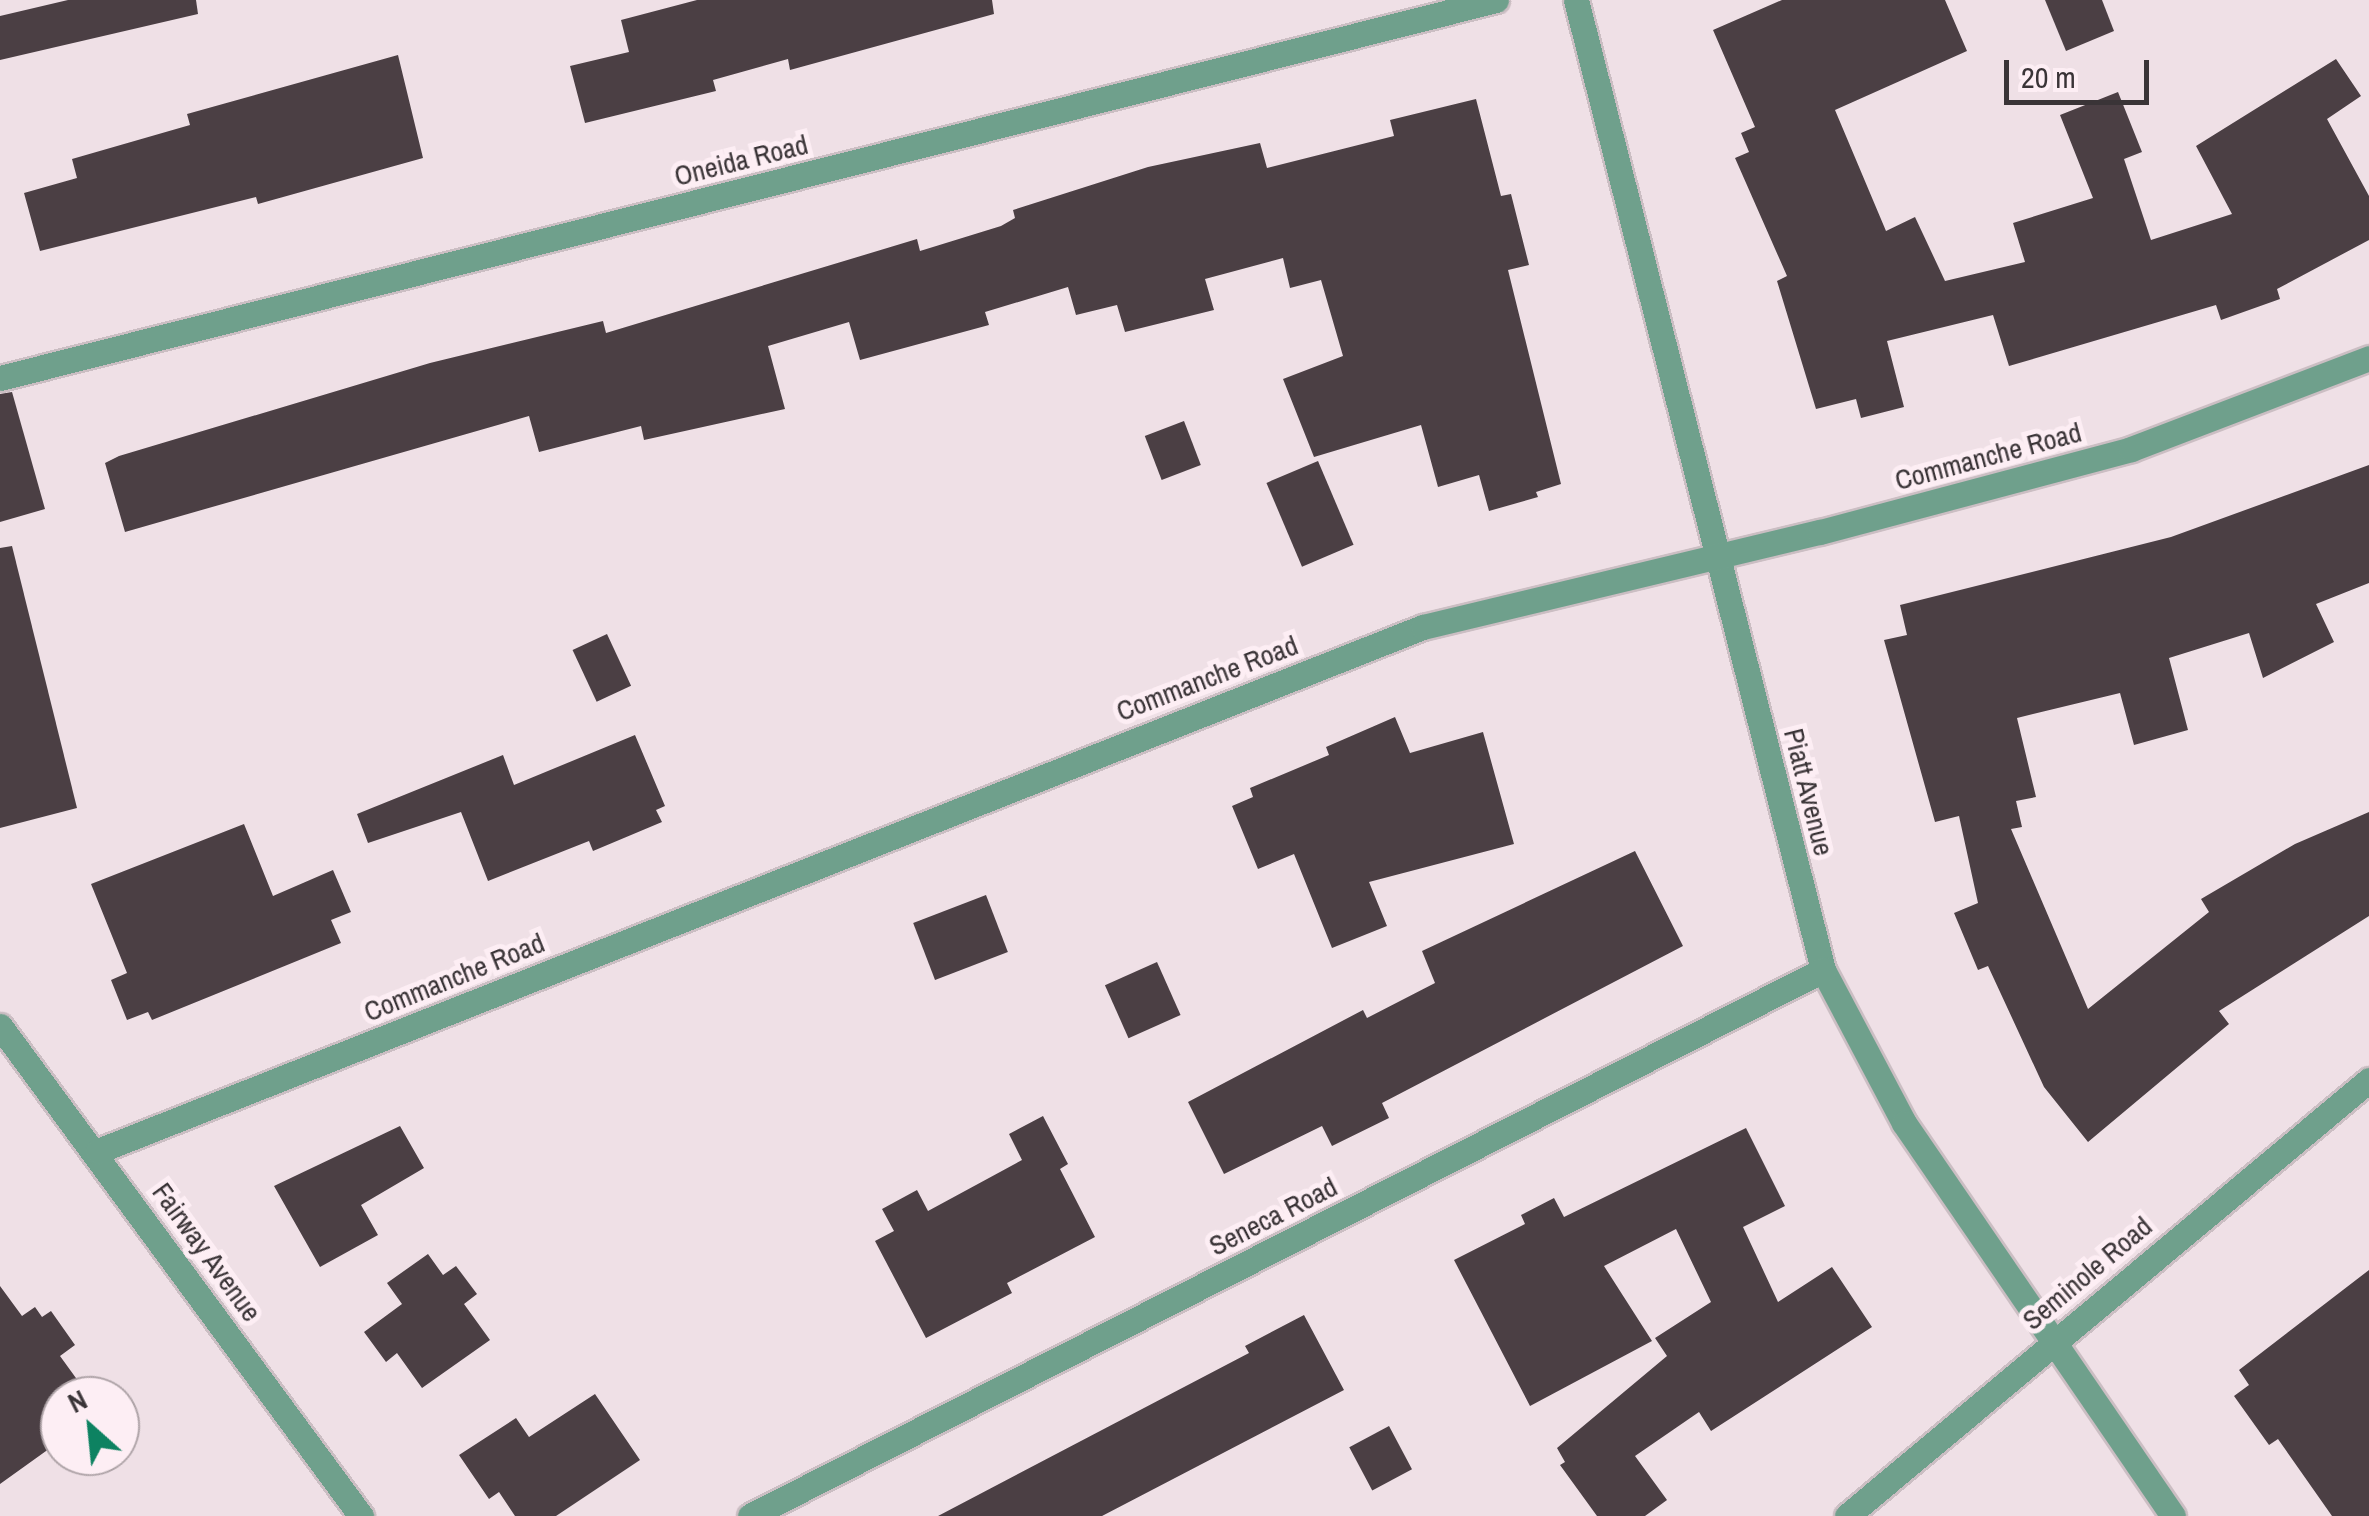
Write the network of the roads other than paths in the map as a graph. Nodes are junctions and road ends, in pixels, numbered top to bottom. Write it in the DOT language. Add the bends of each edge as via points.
graph roads {
  1 [pos="1496,0"];
  2 [pos="1576,0"];
  3 [pos="2369,358"];
  4 [pos="0,378"];
  5 [pos="1718,554"];
  6 [pos="1823,970"];
  7 [pos="0,1026"];
  8 [pos="2369,1080"];
  9 [pos="98,1151"];
  10 [pos="2052,1342"];
  11 [pos="361,1516"];
  12 [pos="750,1516"];
  13 [pos="1847,1516"];
  14 [pos="2173,1516"];
  1 -- 4 [label="street, Oneida Road"];
  2 -- 5 [label="street, Piatt Avenue"];
  3 -- 5 [label="street, Commanche Road" via="2131,449"];
  5 -- 6 [label="street, Piatt Avenue"];
  5 -- 9 [label="street, Commanche Road" via="1423,626"];
  6 -- 10 [label="street, Piatt Avenue" via="1904,1123"];
  6 -- 12 [label="street, Seneca Road"];
  7 -- 9 [label="street, Fairway Avenue"];
  8 -- 10 [label="street, Seminole Road"];
  9 -- 11 [label="street, Fairway Avenue"];
  10 -- 13 [label="street, Seminole Road"];
  10 -- 14 [label="street, Piatt Avenue"];
}
